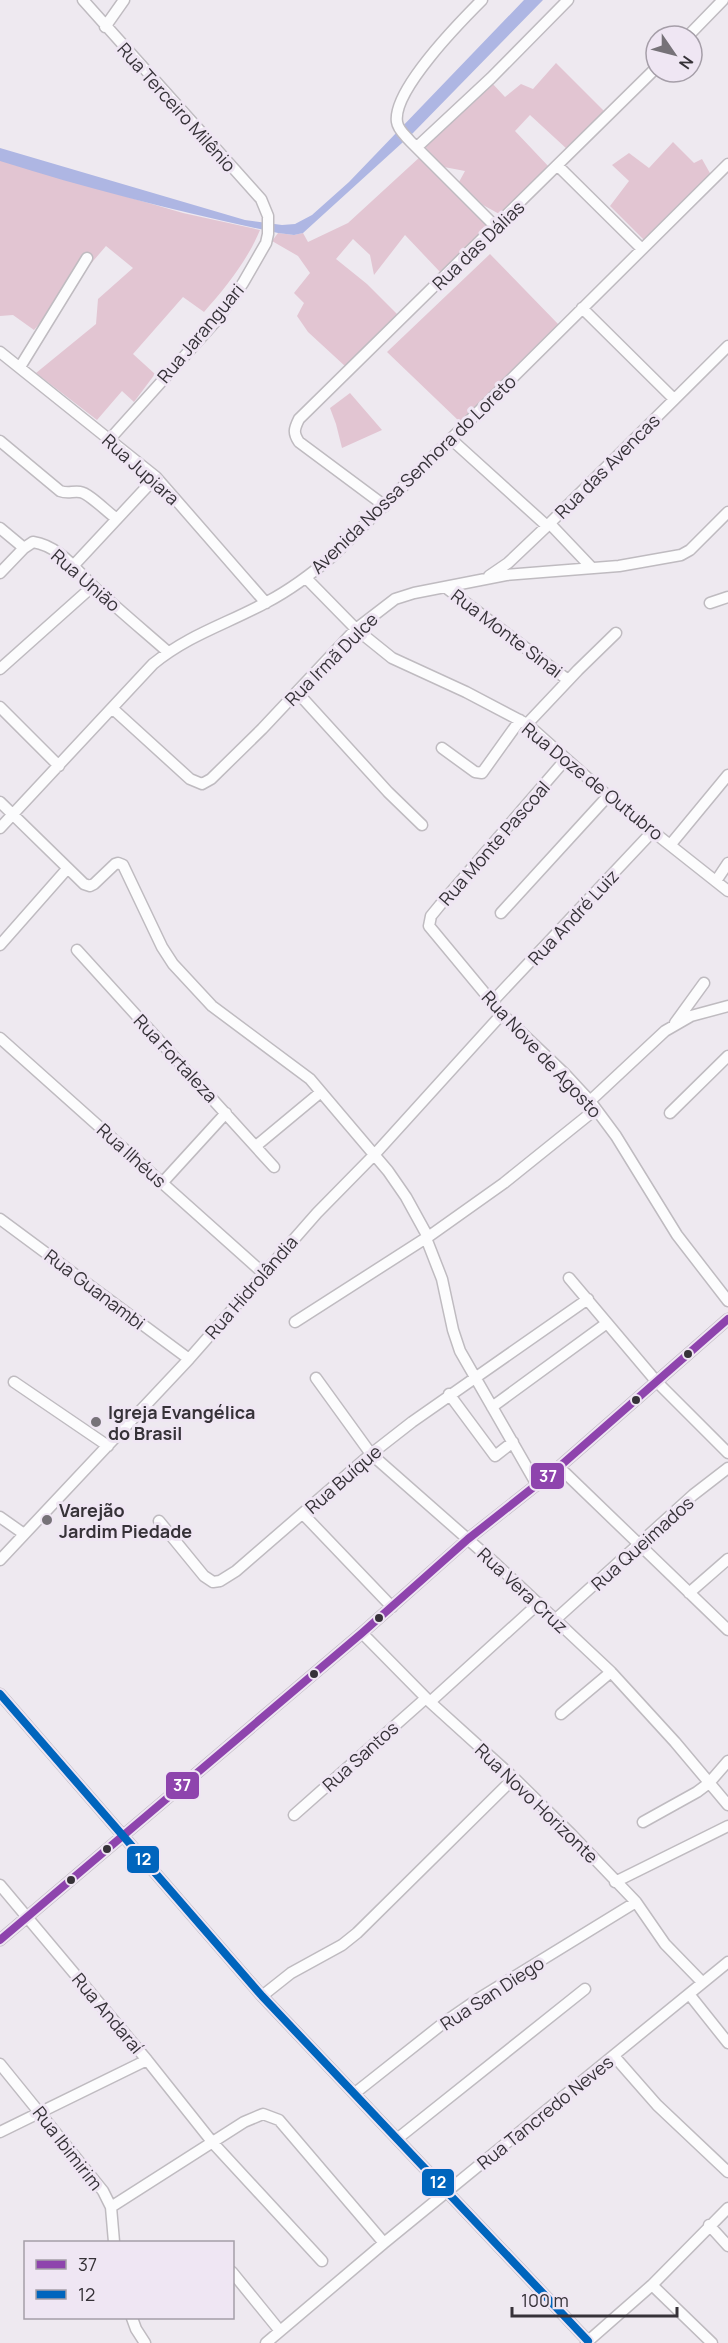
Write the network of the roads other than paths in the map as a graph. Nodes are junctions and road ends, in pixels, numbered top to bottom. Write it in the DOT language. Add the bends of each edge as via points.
graph roads {
  1 [pos="83,0"];
  2 [pos="124,0"];
  3 [pos="482,0"];
  4 [pos="568,0"];
  5 [pos="723,0"];
  6 [pos="700,24"];
  7 [pos="105,27"];
  8 [pos="644,80"];
  9 [pos="414,144"];
  10 [pos="728,164"];
  11 [pos="558,166"];
  12 [pos="269,219"];
  13 [pos="496,227"];
  14 [pos="642,249"];
  15 [pos="87,258"];
  16 [pos="582,308"];
  17 [pos="728,345"];
  18 [pos="0,351"];
  19 [pos="20,367"];
  20 [pos="674,399"];
  21 [pos="109,440"];
  22 [pos="452,440"];
  23 [pos="0,441"];
  24 [pos="156,477"];
  25 [pos="384,506"];
  26 [pos="728,512"];
  27 [pos="117,519"];
  28 [pos="548,526"];
  29 [pos="0,528"];
  30 [pos="24,548"];
  31 [pos="74,565"];
  32 [pos="592,568"];
  33 [pos="0,573"];
  34 [pos="306,578"];
  35 [pos="483,581"];
  36 [pos="93,586"];
  37 [pos="445,586"];
  38 [pos="728,597"];
  39 [pos="266,603"];
  40 [pos="710,603"];
  41 [pos="356,628"];
  42 [pos="616,633"];
  43 [pos="168,652"];
  44 [pos="0,669"];
  45 [pos="568,680"];
  46 [pos="297,692"];
  47 [pos="0,707"];
  48 [pos="112,708"];
  49 [pos="524,722"];
  50 [pos="442,748"];
  51 [pos="566,759"];
  52 [pos="59,766"];
  53 [pos="728,776"];
  54 [pos="608,796"];
  55 [pos="0,802"];
  56 [pos="13,813"];
  57 [pos="422,825"];
  58 [pos="0,828"];
  59 [pos="653,831"];
  60 [pos="671,844"];
  61 [pos="728,863"];
  62 [pos="67,869"];
  63 [pos="716,881"];
  64 [pos="728,891"];
  65 [pos="501,913"];
  66 [pos="431,930"];
  67 [pos="4,932"];
  68 [pos="0,945"];
  69 [pos="77,950"];
  70 [pos="704,983"];
  71 [pos="492,1002"];
  72 [pos="728,1006"];
  73 [pos="502,1014"];
  74 [pos="673,1026"];
  75 [pos="0,1038"];
  76 [pos="728,1056"];
  77 [pos="321,1092"];
  78 [pos="593,1105"];
  79 [pos="226,1113"];
  80 [pos="670,1113"];
  81 [pos="256,1146"];
  82 [pos="375,1154"];
  83 [pos="274,1167"];
  84 [pos="163,1182"];
  85 [pos="0,1219"];
  86 [pos="427,1237"];
  87 [pos="263,1273"];
  88 [pos="569,1278"];
  89 [pos="588,1299"];
  90 [pos="728,1301"];
  91 [pos="728,1319"];
  92 [pos="296,1322"];
  93 [pos="607,1323"];
  94 [pos="189,1359"];
  95 [pos="316,1378"];
  96 [pos="475,1379"];
  97 [pos="656,1381"];
  98 [pos="14,1382"];
  99 [pos="449,1394"];
  100 [pos="492,1407"];
  101 [pos="513,1442"];
  102 [pos="108,1446"];
  103 [pos="728,1453"];
  104 [pos="371,1454"];
  105 [pos="559,1467"];
  106 [pos="728,1468"];
  107 [pos="537,1485"];
  108 [pos="303,1514"];
  109 [pos="0,1517"];
  110 [pos="159,1521"];
  111 [pos="24,1534"];
  112 [pos="468,1539"];
  113 [pos="641,1545"];
  114 [pos="728,1559"];
  115 [pos="0,1560"];
  116 [pos="689,1593"];
  117 [pos="539,1603"];
  118 [pos="392,1607"];
  119 [pos="556,1619"];
  120 [pos="728,1630"];
  121 [pos="362,1633"];
  122 [pos="611,1672"];
  123 [pos="0,1694"];
  124 [pos="428,1700"];
  125 [pos="561,1714"];
  126 [pos="728,1761"];
  127 [pos="514,1778"];
  128 [pos="709,1783"];
  129 [pos="728,1805"];
  130 [pos="294,1815"];
  131 [pos="643,1822"];
  132 [pos="728,1826"];
  133 [pos="123,1836"];
  134 [pos="615,1882"];
  135 [pos="0,1885"];
  136 [pos="636,1902"];
  137 [pos="28,1916"];
  138 [pos="0,1940"];
  139 [pos="728,1962"];
  140 [pos="702,1982"];
  141 [pos="585,1989"];
  142 [pos="688,1994"];
  143 [pos="262,1996"];
  144 [pos="728,2043"];
  145 [pos="614,2056"];
  146 [pos="147,2060"];
  147 [pos="0,2064"];
  148 [pos="355,2093"];
  149 [pos="41,2113"];
  150 [pos="0,2132"];
  151 [pos="398,2139"];
  152 [pos="213,2143"];
  153 [pos="728,2172"];
  154 [pos="447,2192"];
  155 [pos="111,2207"];
  156 [pos="728,2208"];
  157 [pos="709,2225"];
  158 [pos="114,2241"];
  159 [pos="384,2242"];
  160 [pos="728,2246"];
  161 [pos="322,2261"];
  162 [pos="234,2274"];
  163 [pos="652,2285"];
  164 [pos="132,2319"];
  165 [pos="280,2331"];
  166 [pos="587,2342"];
  167 [pos="146,2343"];
  168 [pos="266,2343"];
  169 [pos="712,2343"];
  1 -- 7 [label="street, Rua Terceiro Milênio"];
  2 -- 7 [label="street"];
  3 -- 9 [label="street" via="443,40 401,104 397,122"];
  4 -- 9 [label="street" via="484,85"];
  5 -- 6 [label="street"];
  7 -- 12 [label="street, Rua Terceiro Milênio" via="261,200"];
  8 -- 11 [label="street, Rua das Dálias"];
  9 -- 13 [label="street"];
  10 -- 14 [label="street, Avenida Nossa Senhora do Loreto"];
  11 -- 13 [label="street, Rua das Dálias"];
  11 -- 14 [label="street"];
  12 -- 21 [label="street, Rua Jaranguari" via="266,243 216,321"];
  13 -- 25 [label="street, Rua das Dálias" via="298,419 294,435 299,442"];
  14 -- 16 [label="street, Avenida Nossa Senhora do Loreto"];
  15 -- 19 [label="street"];
  16 -- 20 [label="street"];
  16 -- 22 [label="street, Avenida Nossa Senhora do Loreto"];
  17 -- 20 [label="street, Rua das Avencas"];
  18 -- 19 [label="street, Rua Jupiara"];
  19 -- 21 [label="street, Rua Jupiara"];
  20 -- 28 [label="street, Rua das Avencas"];
  21 -- 24 [label="street, Rua Jupiara"];
  22 -- 25 [label="street, Avenida Nossa Senhora do Loreto"];
  22 -- 28 [label="street"];
  23 -- 27 [label="street" via="60,491 85,494"];
  24 -- 27 [label="street"];
  24 -- 39 [label="street, Rua Jupiara"];
  25 -- 34 [label="street, Avenida Nossa Senhora do Loreto"];
  26 -- 32 [label="street, Rua Irmã Dulce" via="681,555"];
  27 -- 31 [label="street"];
  28 -- 32 [label="street"];
  28 -- 35 [label="street, Rua das Avencas"];
  29 -- 30 [label="street, Rua União"];
  30 -- 31 [label="street, Rua União" via="33,542 40,543"];
  30 -- 33 [label="street"];
  31 -- 36 [label="street, Rua União"];
  32 -- 35 [label="street, Rua Irmã Dulce" via="506,575"];
  34 -- 39 [label="street, Avenida Nossa Senhora do Loreto"];
  34 -- 41 [label="street, Rua Doze de Outubro"];
  35 -- 37 [label="street, Rua Irmã Dulce"];
  36 -- 43 [label="street, Rua União"];
  36 -- 44 [label="street"];
  37 -- 41 [label="street, Rua Irmã Dulce" via="394,599"];
  37 -- 45 [label="street, Rua Monte Sinai"];
  38 -- 40 [label="street"];
  39 -- 43 [label="street, Avenida Nossa Senhora do Loreto" via="195,635"];
  41 -- 46 [label="street, Rua Irmã Dulce"];
  41 -- 49 [label="street, Rua Doze de Outubro" via="392,658"];
  42 -- 45 [label="street"];
  43 -- 48 [label="street, Avenida Nossa Senhora do Loreto"];
  45 -- 49 [label="street"];
  46 -- 48 [label="street, Rua Irmã Dulce" via="202,784 190,779"];
  46 -- 57 [label="street"];
  47 -- 52 [label="street"];
  48 -- 52 [label="street, Avenida Nossa Senhora do Loreto"];
  49 -- 50 [label="street" via="482,773"];
  49 -- 51 [label="street, Rua Doze de Outubro"];
  51 -- 54 [label="street, Rua Doze de Outubro"];
  51 -- 66 [label="street, Rua Monte Pascoal" via="431,916"];
  52 -- 56 [label="street, Avenida Nossa Senhora do Loreto"];
  53 -- 60 [label="street"];
  54 -- 59 [label="street, Rua Doze de Outubro"];
  54 -- 65 [label="street"];
  55 -- 56 [label="street"];
  56 -- 58 [label="street, Avenida Nossa Senhora do Loreto"];
  56 -- 62 [label="street"];
  59 -- 60 [label="street, Rua Doze de Outubro"];
  59 -- 71 [label="street, Rua André Luiz"];
  60 -- 63 [label="street, Rua Doze de Outubro"];
  61 -- 63 [label="street"];
  62 -- 67 [label="street"];
  62 -- 77 [label="street" via="90,886 114,864 123,865 162,947 187,980 212,1006 310,1079"];
  63 -- 64 [label="street, Rua Doze de Outubro"];
  66 -- 71 [label="street, Rua Nove de Agosto"];
  67 -- 68 [label="street"];
  69 -- 79 [label="street, Rua Fortaleza"];
  70 -- 74 [label="street"];
  71 -- 73 [label="street, Rua Nove de Agosto"];
  72 -- 74 [label="street" via="691,1016"];
  73 -- 78 [label="street, Rua Nove de Agosto"];
  73 -- 82 [label="street, Rua Hidrolândia"];
  74 -- 78 [label="street" via="647,1047"];
  75 -- 84 [label="street, Rua Ilhéus"];
  76 -- 80 [label="street"];
  77 -- 81 [label="street"];
  77 -- 82 [label="street"];
  78 -- 86 [label="street" via="504,1183"];
  78 -- 90 [label="street, Rua Nove de Agosto" via="677,1235"];
  79 -- 81 [label="street, Rua Fortaleza"];
  79 -- 84 [label="street"];
  81 -- 83 [label="street, Rua Fortaleza"];
  82 -- 86 [label="street" via="406,1197"];
  82 -- 87 [label="street, Rua Hidrolândia"];
  84 -- 87 [label="street, Rua Ilhéus"];
  85 -- 94 [label="street, Rua Guanambi"];
  86 -- 92 [label="street"];
  86 -- 96 [label="street" via="460,1351"];
  87 -- 94 [label="street, Rua Hidrolândia"];
  88 -- 89 [label="street"];
  89 -- 93 [label="street"];
  89 -- 96 [label="street, Rua Buíque"];
  91 -- 97 [label="street"];
  93 -- 97 [label="street"];
  93 -- 100 [label="street"];
  94 -- 102 [label="street, Rua Hidrolândia"];
  95 -- 104 [label="street, Rua Vera Cruz"];
  96 -- 99 [label="street, Rua Buíque"];
  96 -- 100 [label="street"];
  97 -- 103 [label="street"];
  97 -- 105 [label="street"];
  98 -- 102 [label="street"];
  99 -- 101 [label="street" via="495,1456"];
  99 -- 104 [label="street, Rua Buíque"];
  100 -- 101 [label="street"];
  101 -- 107 [label="street"];
  102 -- 111 [label="street, Rua Hidrolândia"];
  104 -- 108 [label="street, Rua Buíque"];
  104 -- 112 [label="street, Rua Vera Cruz"];
  105 -- 107 [label="street"];
  105 -- 113 [label="street"];
  106 -- 113 [label="street, Rua Queimados"];
  107 -- 112 [label="street"];
  108 -- 110 [label="street, Rua Buíque" via="236,1571 213,1582"];
  108 -- 118 [label="street"];
  109 -- 111 [label="street"];
  111 -- 115 [label="street, Rua Hidrolândia"];
  112 -- 117 [label="street, Rua Vera Cruz"];
  112 -- 118 [label="street"];
  113 -- 116 [label="street"];
  113 -- 119 [label="street, Rua Queimados"];
  114 -- 116 [label="street"];
  116 -- 120 [label="street"];
  117 -- 119 [label="street, Rua Vera Cruz"];
  117 -- 124 [label="street, Rua Santos"];
  118 -- 121 [label="street"];
  119 -- 122 [label="street, Rua Vera Cruz"];
  121 -- 124 [label="street, Rua Novo Horizonte"];
  121 -- 133 [label="street"];
  122 -- 125 [label="street"];
  122 -- 128 [label="street, Rua Vera Cruz"];
  123 -- 133 [label="street"];
  124 -- 127 [label="street, Rua Novo Horizonte"];
  124 -- 130 [label="street, Rua Santos"];
  126 -- 128 [label="street"];
  127 -- 134 [label="street, Rua Novo Horizonte"];
  127 -- 143 [label="street" via="357,1933 291,1973"];
  128 -- 129 [label="street, Rua Vera Cruz"];
  128 -- 131 [label="street"];
  132 -- 134 [label="street"];
  133 -- 137 [label="street"];
  133 -- 143 [label="street"];
  134 -- 136 [label="street, Rua Novo Horizonte"];
  135 -- 137 [label="street, Rua Andaraí"];
  136 -- 140 [label="street, Rua Novo Horizonte" via="665,1944"];
  136 -- 148 [label="street, Rua San Diego" via="478,1999"];
  137 -- 138 [label="street"];
  137 -- 146 [label="street, Rua Andaraí"];
  139 -- 140 [label="street, Rua Tancredo Neves"];
  140 -- 142 [label="street, Rua Tancredo Neves"];
  141 -- 151 [label="street"];
  142 -- 144 [label="street"];
  142 -- 145 [label="street, Rua Tancredo Neves"];
  143 -- 148 [label="street"];
  145 -- 153 [label="street" via="687,2136"];
  145 -- 154 [label="street, Rua Tancredo Neves"];
  146 -- 149 [label="street"];
  146 -- 152 [label="street, Rua Andaraí"];
  147 -- 149 [label="street, Rua Ibimirim"];
  148 -- 151 [label="street"];
  149 -- 150 [label="street"];
  149 -- 155 [label="street, Rua Ibimirim" via="96,2181"];
  151 -- 154 [label="street"];
  152 -- 155 [label="street"];
  152 -- 159 [label="street" via="255,2116 263,2114 279,2120"];
  152 -- 161 [label="street, Rua Andaraí"];
  154 -- 159 [label="street, Rua Tancredo Neves"];
  154 -- 166 [label="street"];
  155 -- 158 [label="street, Rua Ibimirim"];
  156 -- 157 [label="street"];
  157 -- 160 [label="street"];
  157 -- 163 [label="street"];
  159 -- 165 [label="street, Rua Tancredo Neves"];
  162 -- 165 [label="street"];
  163 -- 166 [label="street"];
  163 -- 169 [label="street"];
  164 -- 167 [label="street"];
  165 -- 168 [label="street, Rua Tancredo Neves"];
}
